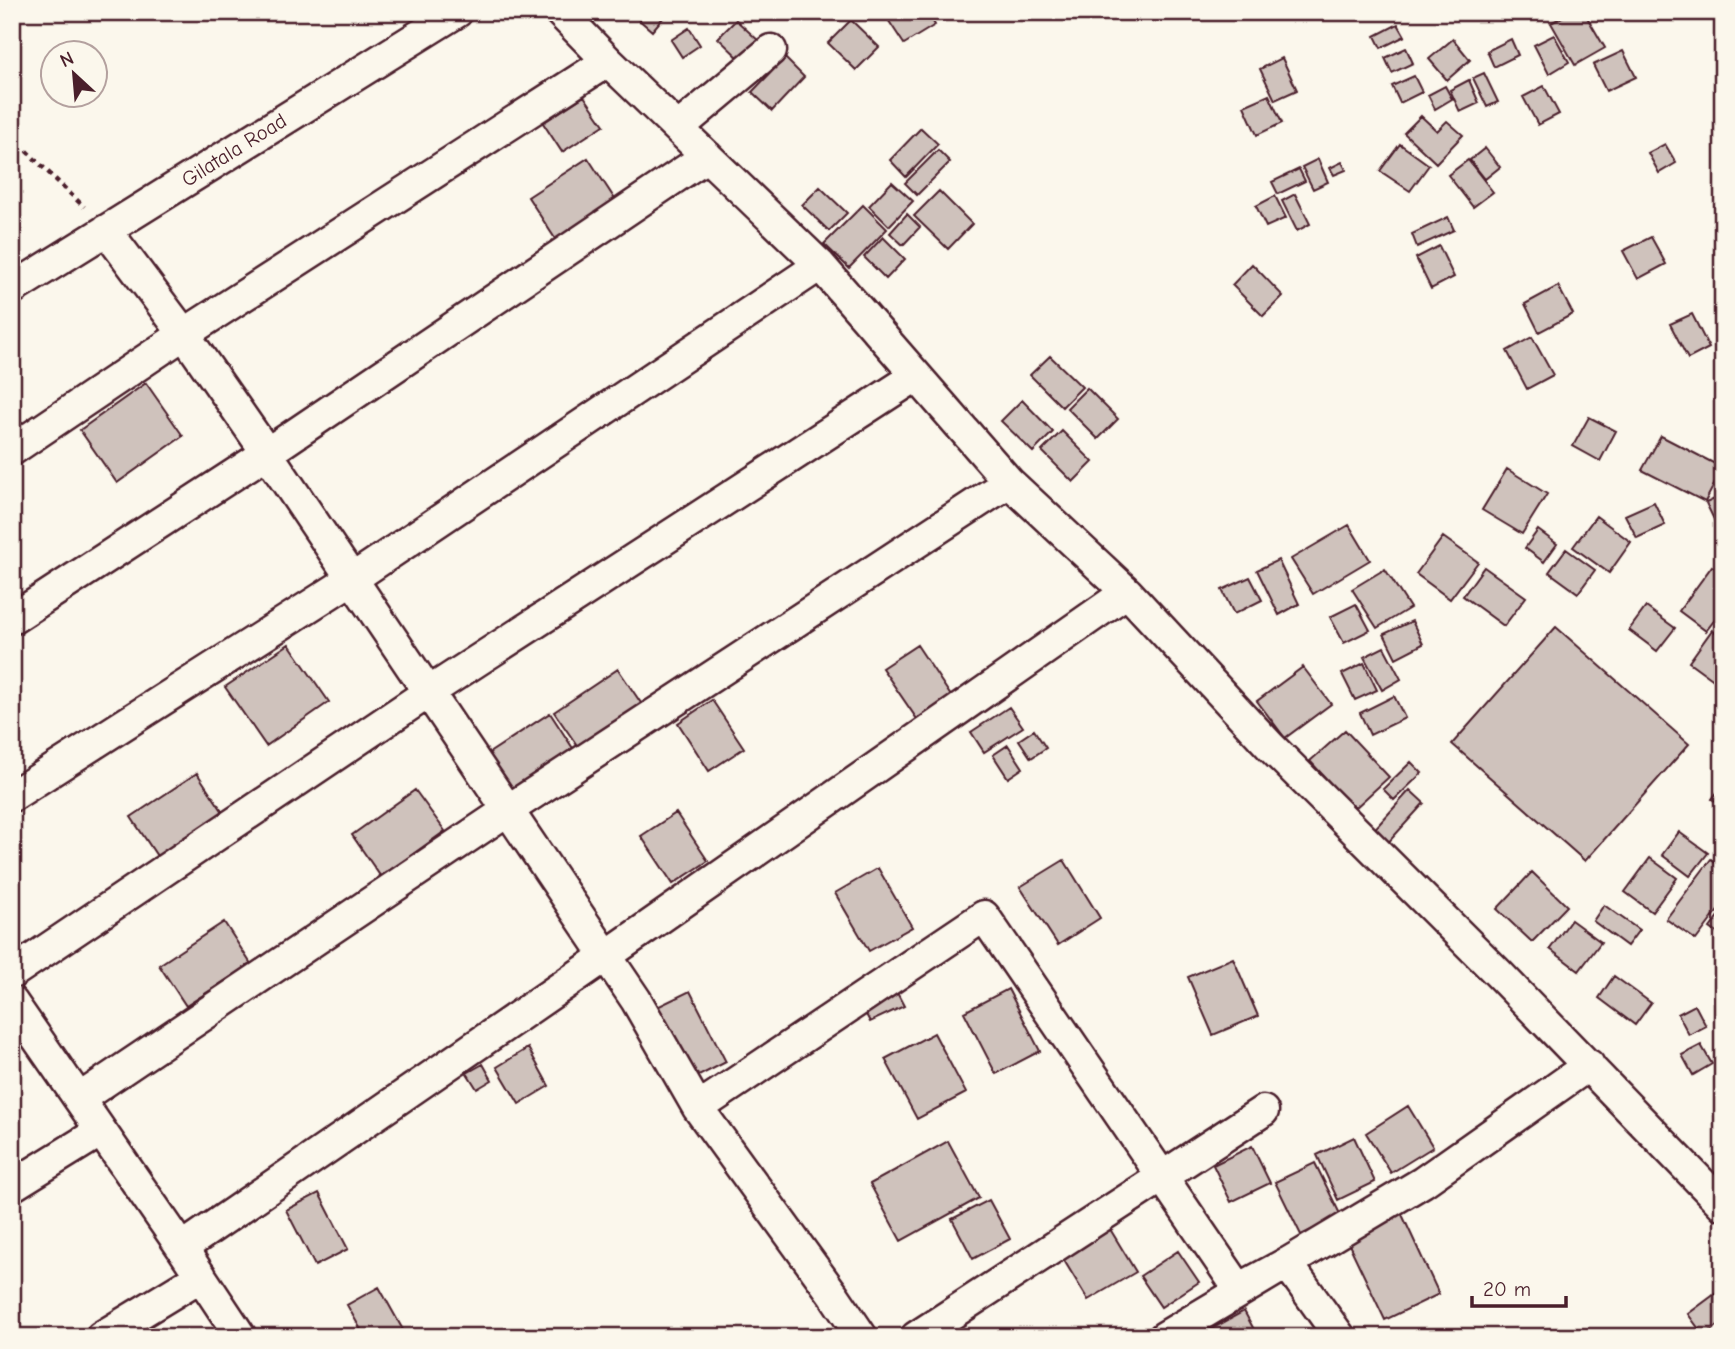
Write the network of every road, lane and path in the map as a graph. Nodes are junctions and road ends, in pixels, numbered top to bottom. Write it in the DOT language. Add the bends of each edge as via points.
graph roads {
  1 [pos="457,12"];
  2 [pos="560,12"];
  3 [pos="771,50"];
  4 [pos="608,61"];
  5 [pos="678,128"];
  6 [pos="12,137"];
  7 [pos="707,156"];
  8 [pos="106,230"];
  9 [pos="820,265"];
  10 [pos="12,289"];
  11 [pos="184,334"];
  12 [pos="916,376"];
  13 [pos="12,450"];
  14 [pos="267,453"];
  15 [pos="1009,482"];
  16 [pos="352,579"];
  17 [pos="1127,592"];
  18 [pos="12,619"];
  19 [pos="429,692"];
  20 [pos="12,796"];
  21 [pos="508,810"];
  22 [pos="606,956"];
  23 [pos="12,973"];
  24 [pos="12,1002"];
  25 [pos="1589,1065"];
  26 [pos="79,1099"];
  27 [pos="698,1108"];
  28 [pos="1263,1111"];
  29 [pos="101,1131"];
  30 [pos="1162,1177"];
  31 [pos="12,1186"];
  32 [pos="1723,1205"];
  33 [pos="182,1248"];
  34 [pos="1287,1263"];
  35 [pos="201,1276"];
  36 [pos="101,1337"];
  37 [pos="241,1337"];
  38 [pos="862,1337"];
  39 [pos="916,1337"];
  40 [pos="1164,1337"];
  41 [pos="1340,1337"];
  1 -- 8 [label="street, Gilatala Road"];
  2 -- 4 [label="street"];
  3 -- 5 [label="street"];
  4 -- 5 [label="street"];
  4 -- 11 [label="street"];
  5 -- 7 [label="street"];
  6 -- 8 [label="path"];
  7 -- 9 [label="street"];
  7 -- 14 [label="street"];
  8 -- 10 [label="street, Gilatala Road"];
  8 -- 11 [label="street"];
  9 -- 12 [label="street"];
  9 -- 16 [label="street"];
  11 -- 13 [label="street"];
  11 -- 14 [label="street"];
  12 -- 15 [label="street"];
  12 -- 19 [label="street"];
  14 -- 16 [label="street"];
  14 -- 18 [label="street"];
  15 -- 17 [label="street"];
  15 -- 21 [label="street"];
  16 -- 19 [label="street"];
  16 -- 20 [label="street"];
  17 -- 22 [label="street"];
  17 -- 25 [label="street" via="1270,747"];
  19 -- 21 [label="street"];
  19 -- 23 [label="street"];
  21 -- 22 [label="street"];
  21 -- 26 [label="street"];
  22 -- 27 [label="street"];
  22 -- 33 [label="street"];
  24 -- 26 [label="street"];
  25 -- 32 [label="street"];
  25 -- 34 [label="street" via="1423,1182"];
  26 -- 29 [label="street"];
  27 -- 30 [label="street" via="984,916"];
  27 -- 38 [label="street"];
  28 -- 30 [label="street"];
  29 -- 31 [label="street"];
  29 -- 33 [label="street"];
  30 -- 34 [label="street" via="1239,1289"];
  30 -- 39 [label="street"];
  33 -- 35 [label="street"];
  34 -- 40 [label="street"];
  34 -- 41 [label="street"];
  35 -- 36 [label="street"];
  35 -- 37 [label="street"];
}
